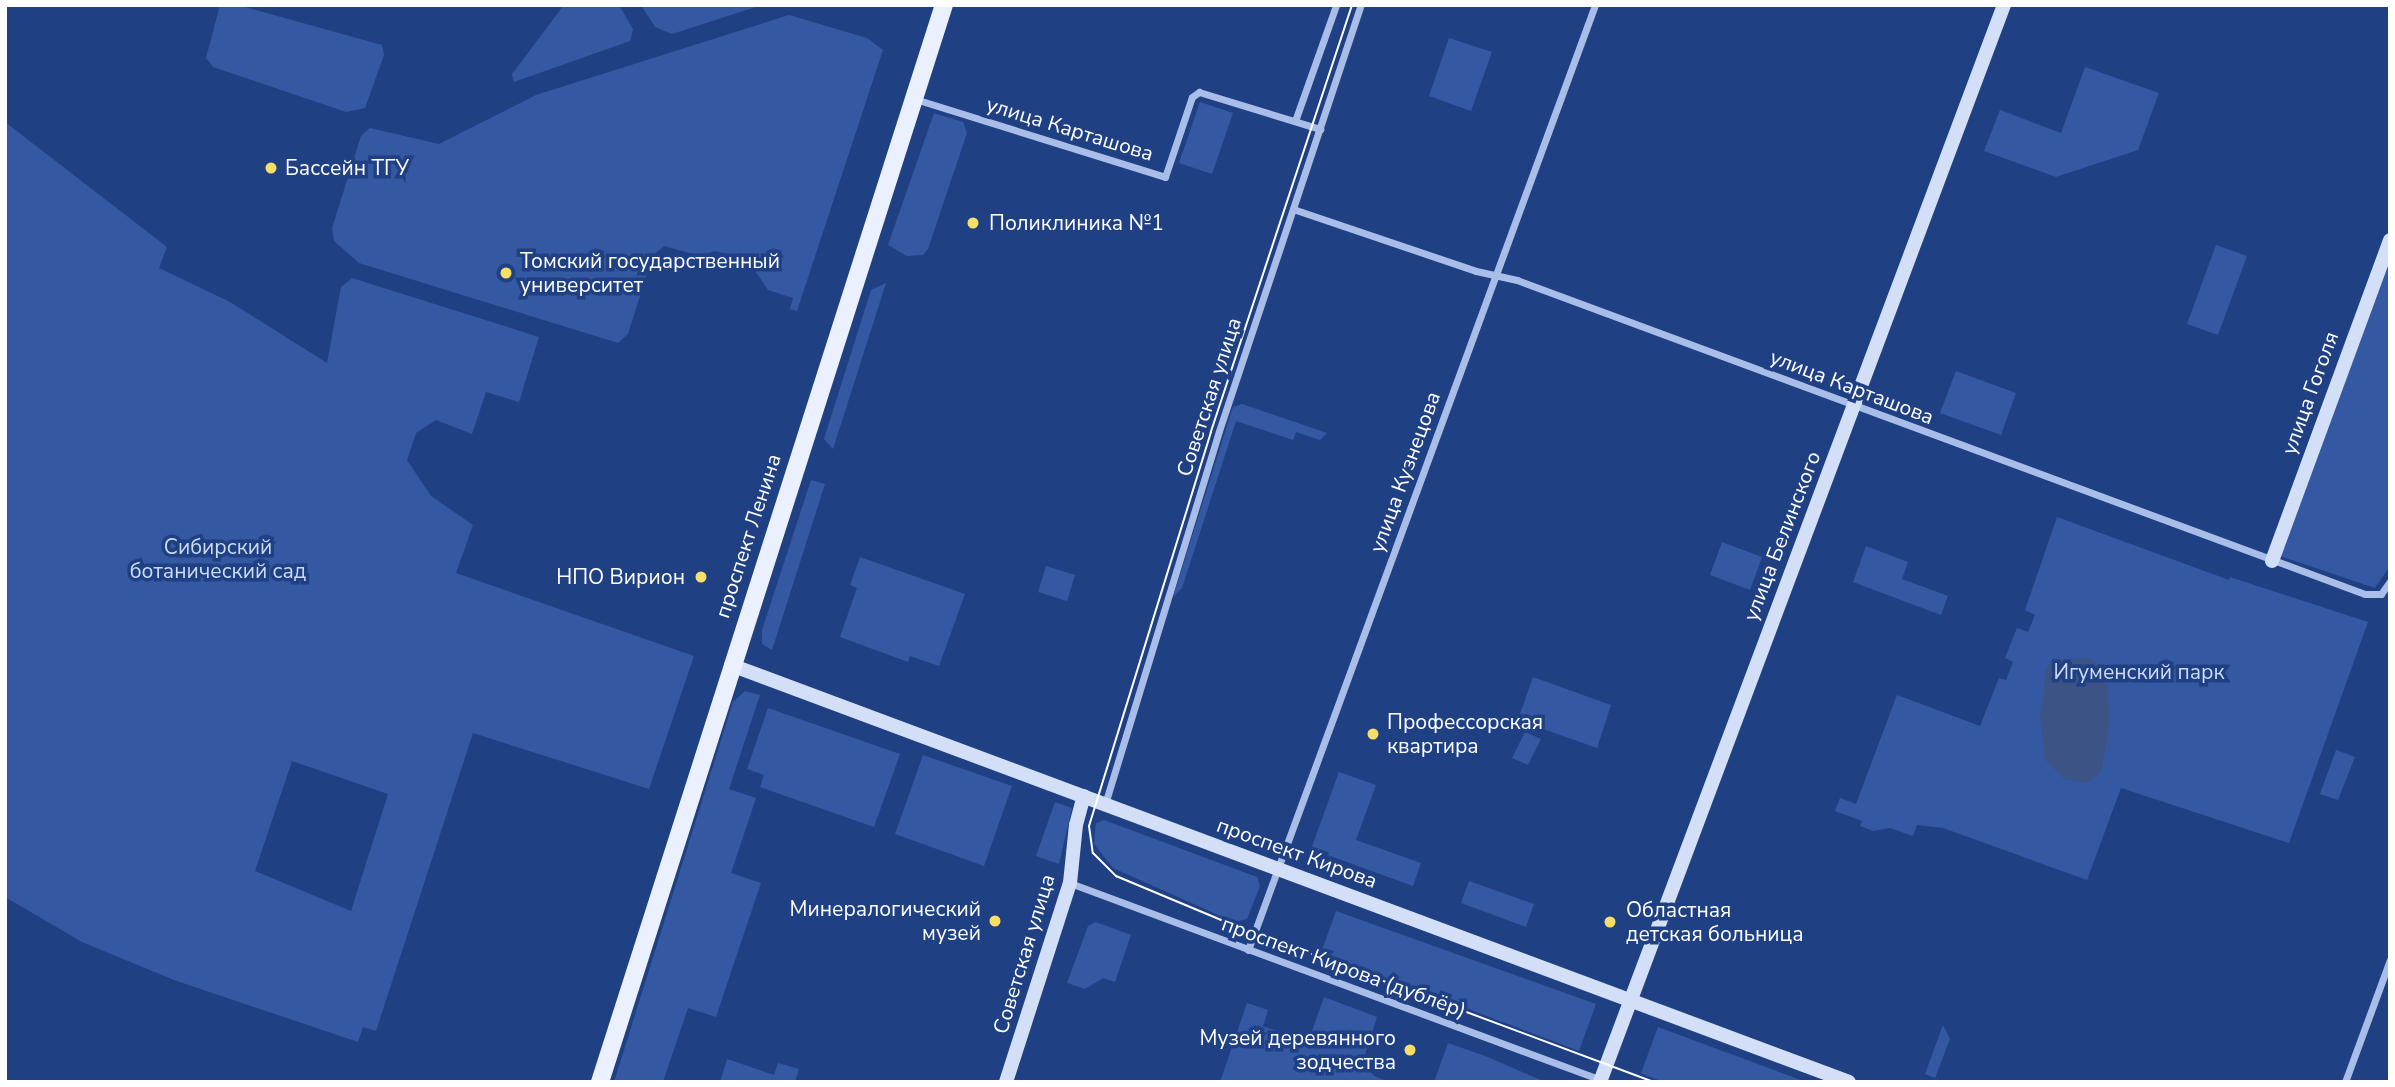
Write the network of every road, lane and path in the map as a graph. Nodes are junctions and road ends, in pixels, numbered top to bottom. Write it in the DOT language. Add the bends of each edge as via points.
graph roads {
  1 [pos="944,5"];
  2 [pos="1336,5"];
  3 [pos="1361,5"];
  4 [pos="1595,5"];
  5 [pos="2004,5"];
  6 [pos="914,98"];
  7 [pos="1295,121"];
  8 [pos="1320,130"];
  9 [pos="1293,209"];
  10 [pos="2390,240"];
  11 [pos="1494,275"];
  12 [pos="1854,407"];
  13 [pos="2272,561"];
  14 [pos="2390,581"];
  15 [pos="731,665"];
  16 [pos="1084,796"];
  17 [pos="1105,804"];
  18 [pos="1277,869"];
  19 [pos="1070,883"];
  20 [pos="1248,950"];
  21 [pos="2390,960"];
  22 [pos="1632,1000"];
  23 [pos="1603,1081"];
  24 [pos="600,1082"];
  25 [pos="1006,1082"];
  26 [pos="1849,1082"];
  27 [pos="2345,1082"];
  1 -- 6 [label="main road, проспект Ленина"];
  2 -- 7 [label="street"];
  3 -- 8 [label="street, Советская улица"];
  4 -- 11 [label="street, улица Кузнецова"];
  5 -- 12 [label="street, улица Белинского"];
  6 -- 7 [label="street, улица Карташова" via="1165,177 1192,97 1199,92"];
  6 -- 15 [label="main road, проспект Ленина"];
  7 -- 8 [label="street, улица Карташова"];
  8 -- 9 [label="street, Советская улица"];
  9 -- 11 [label="street, улица Карташова"];
  9 -- 17 [label="street, Советская улица"];
  10 -- 13 [label="street, улица Гоголя"];
  11 -- 12 [label="street, улица Карташова"];
  11 -- 18 [label="street, улица Кузнецова"];
  12 -- 13 [label="street, улица Карташова"];
  12 -- 22 [label="street, улица Белинского"];
  13 -- 14 [label="street, улица Карташова" via="2375,596 2384,593"];
  15 -- 16 [label="street, проспект Кирова"];
  15 -- 24 [label="main road, проспект Ленина"];
  16 -- 17 [label="street, проспект Кирова"];
  16 -- 19 [label="street, Советская улица"];
  17 -- 18 [label="street, проспект Кирова"];
  18 -- 20 [label="street, улица Кузнецова"];
  18 -- 22 [label="street, проспект Кирова"];
  19 -- 20 [label="street, проспект Кирова (дублёр)"];
  19 -- 25 [label="street, Советская улица"];
  20 -- 23 [label="street, проспект Кирова (дублёр)"];
  21 -- 27 [label="street"];
  22 -- 23 [label="street, улица Белинского"];
  22 -- 26 [label="street, проспект Кирова"];
}
